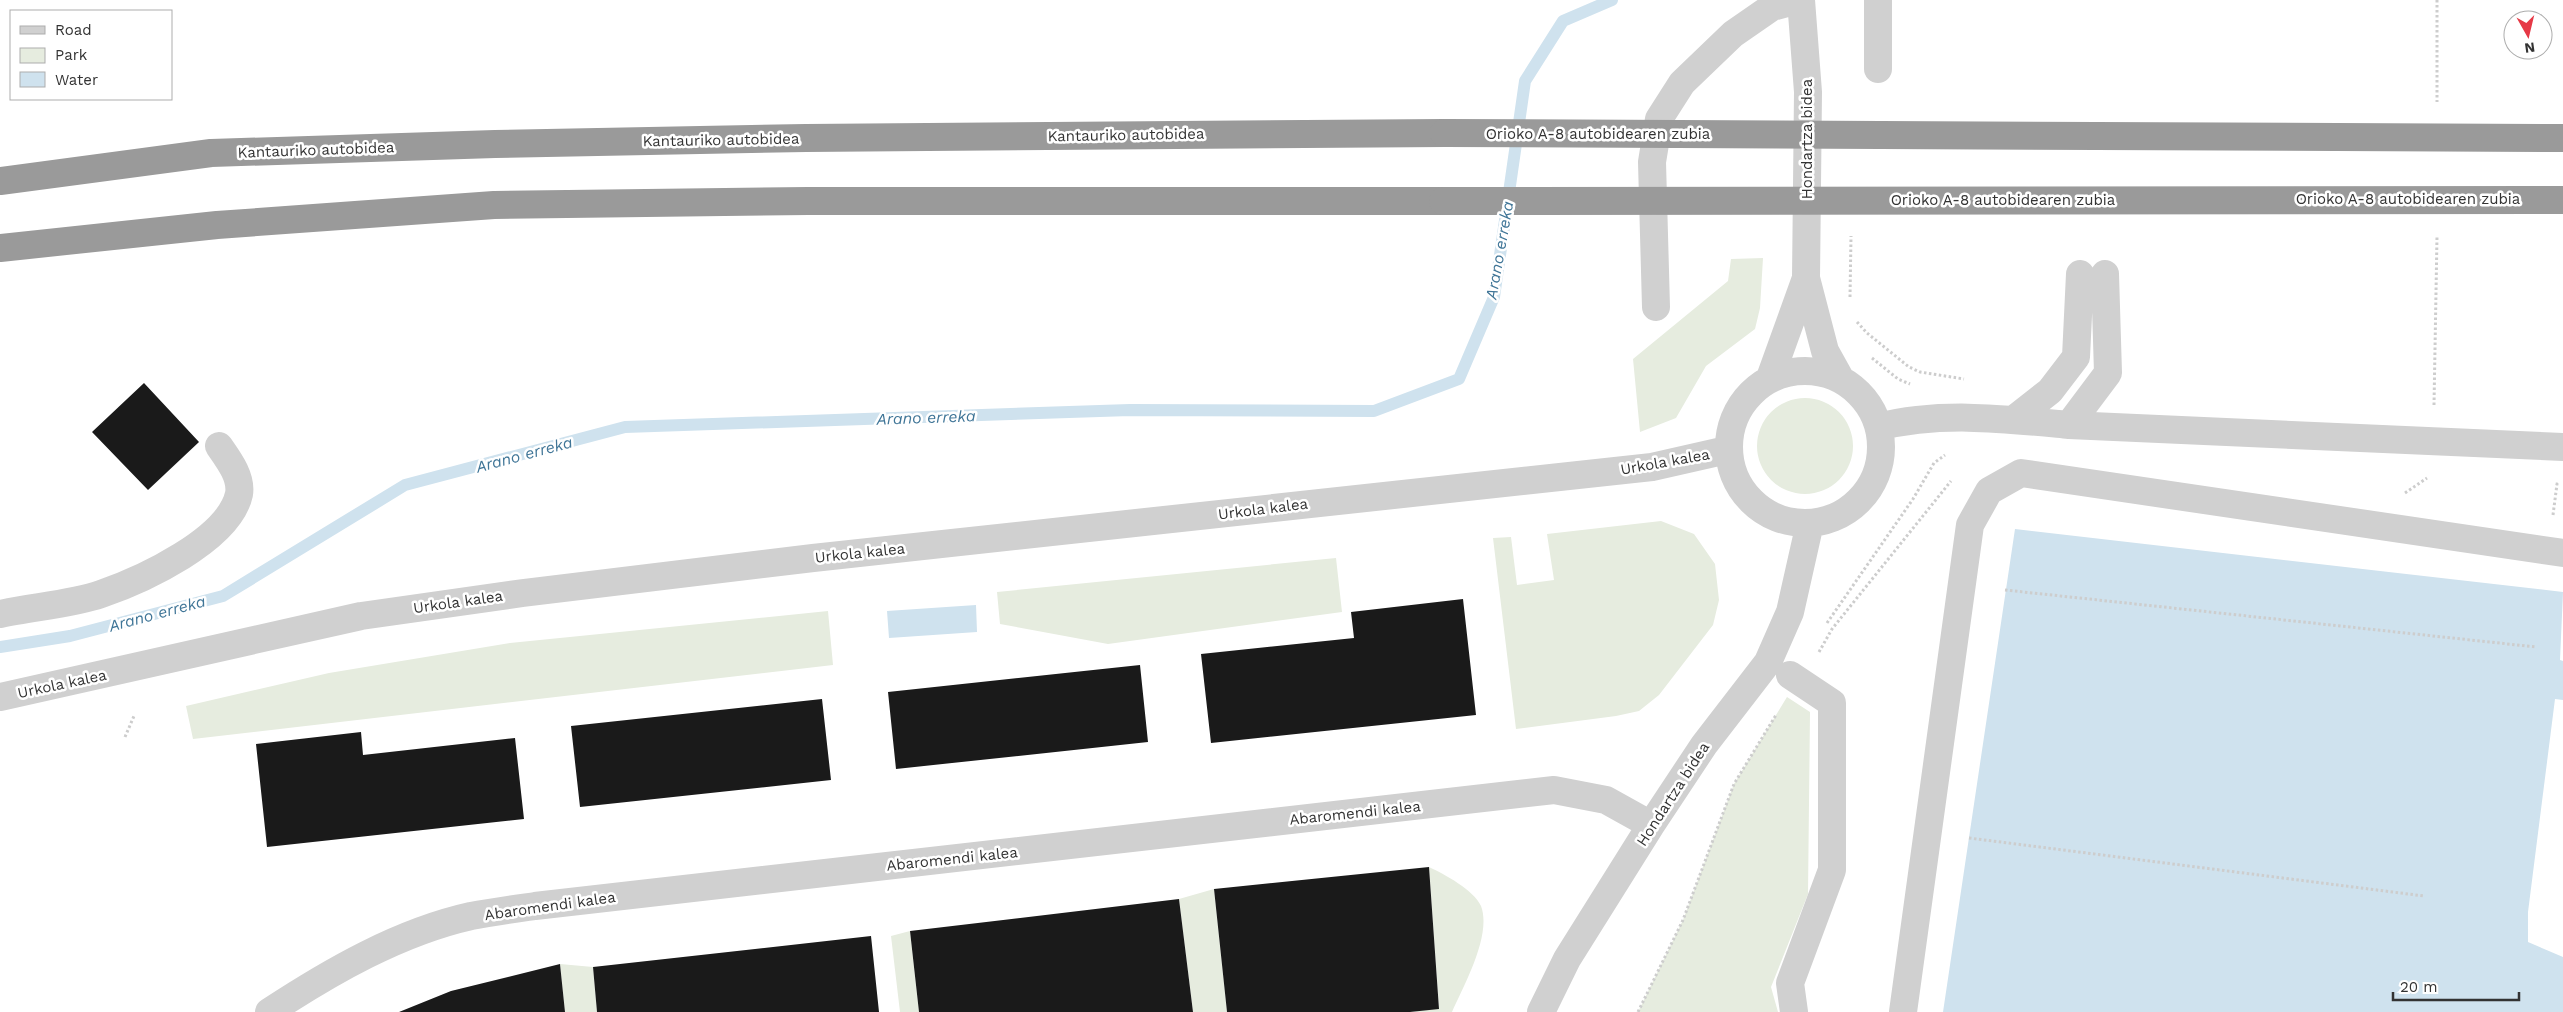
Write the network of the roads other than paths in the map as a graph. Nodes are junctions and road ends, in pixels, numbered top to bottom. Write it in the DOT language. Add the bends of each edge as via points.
graph roads {
  1 [pos="1799,0"];
  2 [pos="1878,0"];
  3 [pos="1878,69"];
  4 [pos="1444,132"];
  5 [pos="2563,138"];
  6 [pos="0,181"];
  7 [pos="2563,200"];
  8 [pos="0,248"];
  9 [pos="1806,278"];
  10 [pos="1656,307"];
  11 [pos="1770,378"];
  12 [pos="1840,378"];
  13 [pos="2013,420"];
  14 [pos="2069,425"];
  15 [pos="1879,427"];
  16 [pos="219,446"];
  17 [pos="2563,447"];
  18 [pos="1727,450"];
  19 [pos="1778,519"];
  20 [pos="1810,523"];
  21 [pos="2563,553"];
  22 [pos="1798,574"];
  23 [pos="0,614"];
  24 [pos="1790,675"];
  25 [pos="0,697"];
  26 [pos="1651,825"];
  27 [pos="268,1012"];
  28 [pos="1541,1012"];
  29 [pos="1794,1012"];
  30 [pos="1903,1012"];
  1 -- 9 [label="street, Hondartza bidea" via="1808,92"];
  1 -- 10 [label="street" via="1772,7 1733,34 1682,83 1659,118 1652,162"];
  2 -- 3 [label="street"];
  4 -- 5 [label="highway, Orioko A-8 autobidearen zubia, bridge"];
  4 -- 6 [label="highway, Kantauriko autobidea" via="806,138 211,153"];
  7 -- 8 [label="highway, Orioko A-8 autobidearen zubia, bridge" via="808,201 494,205 217,225"];
  9 -- 11 [label="street, Hondartza bidea"];
  9 -- 12 [label="street, Hondartza bidea" via="1825,351"];
  11 -- 12 [label="street" via="1805,370"];
  11 -- 18 [label="street" via="1746,396 1731,421"];
  12 -- 15 [label="street" via="1858,391 1871,407"];
  13 -- 14 [label="street"];
  13 -- 14 [label="street" via="2050,391 2076,357 2093,274 2108,373"];
  13 -- 15 [label="street" via="1904,420"];
  14 -- 17 [label="street"];
  15 -- 20 [label="street" via="1882,449 1877,472 1867,492 1852,507 1832,518"];
  16 -- 23 [label="street" via="234,468 239,493 225,523 200,544 161,568 100,594"];
  18 -- 19 [label="street" via="1734,479 1752,504"];
  18 -- 25 [label="street, Urkola kalea" via="1652,466 812,558 380,613"];
  19 -- 20 [label="street"];
  19 -- 22 [label="street"];
  20 -- 22 [label="street, Hondartza bidea"];
  21 -- 30 [label="street" via="2021,473 1989,491 1970,525"];
  22 -- 26 [label="street, Hondartza bidea" via="1790,612 1768,662 1704,745"];
  24 -- 29 [label="street" via="1832,703 1832,870 1790,983"];
  26 -- 27 [label="street, Abaromendi kalea" via="1606,800 1554,790 535,906 470,916 409,936 332,972"];
  26 -- 28 [label="street, Hondartza bidea" via="1567,959"];
}
